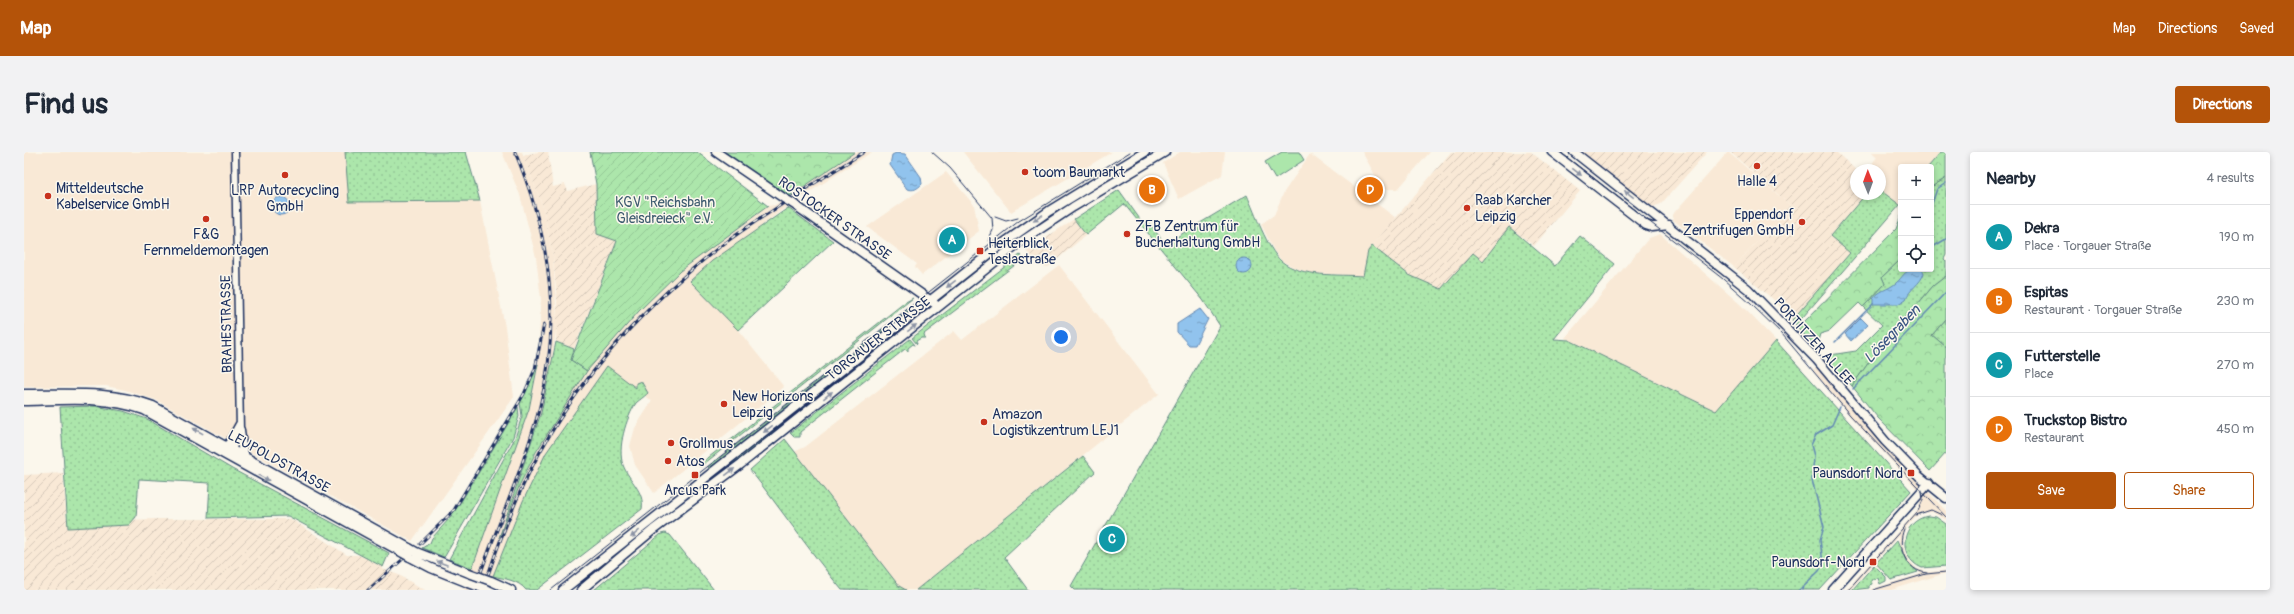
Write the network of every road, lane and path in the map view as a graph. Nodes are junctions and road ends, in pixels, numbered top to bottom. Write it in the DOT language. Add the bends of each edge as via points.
graph roads {
  1 [pos="235,152"];
  2 [pos="716,152"];
  3 [pos="1145,152"];
  4 [pos="1165,152"];
  5 [pos="1552,152"];
  6 [pos="1574,152"];
  7 [pos="1669,226"];
  8 [pos="930,300"];
  9 [pos="939,306"];
  10 [pos="24,394"];
  11 [pos="24,401"];
  12 [pos="240,427"];
  13 [pos="227,452"];
  14 [pos="245,457"];
  15 [pos="1929,483"];
  16 [pos="1946,498"];
  17 [pos="409,553"];
  18 [pos="488,590"];
  19 [pos="512,590"];
  20 [pos="563,590"];
  21 [pos="581,590"];
  22 [pos="1833,590"];
  1 -- 12 [label="street, BRAHESTRASSE"];
  2 -- 8 [label="main road, ROSTOCKER STRASSE, bridge"];
  3 -- 8 [label="main road, TORGAUER STRASSE, one-way" via="1022,228"];
  4 -- 9 [label="main road, TORGAUER STRASSE" via="1041,228"];
  5 -- 7 [label="main road, one-way" via="1646,225"];
  7 -- 6 [label="main road, PORTITZER ALLEE, one-way"];
  7 -- 15 [label="main road, PORTITZER ALLEE" via="1748,289 1789,329 1885,441"];
  8 -- 9 [label="main road, ROSTOCKER STRASSE"];
  8 -- 20 [label="main road, TORGAUER STRASSE, one-way"];
  21 -- 9 [label="main road, TORGAUER STRASSE, one-way" via="653,530 742,463"];
  13 -- 10 [label="main road, LEUPOLDSTRASSE, one-way" via="153,406 122,396 90,393"];
  11 -- 13 [label="main road, LEUPOLDSTRASSE" via="101,400 132,406"];
  12 -- 13 [label="street, BRAHESTRASSE"];
  12 -- 14 [label="main road"];
  13 -- 14 [label="main road, LEUPOLDSTRASSE"];
  13 -- 17 [label="main road, LEUPOLDSTRASSE, one-way"];
  14 -- 17 [label="main road, LEUPOLDSTRASSE"];
  15 -- 16 [label="main road, PORTITZER ALLEE"];
  15 -- 22 [label="main road"];
  17 -- 18 [label="main road, LEUPOLDSTRASSE, bridge" via="431,568"];
  19 -- 17 [label="main road, LEUPOLDSTRASSE, one-way, bridge"];
}
